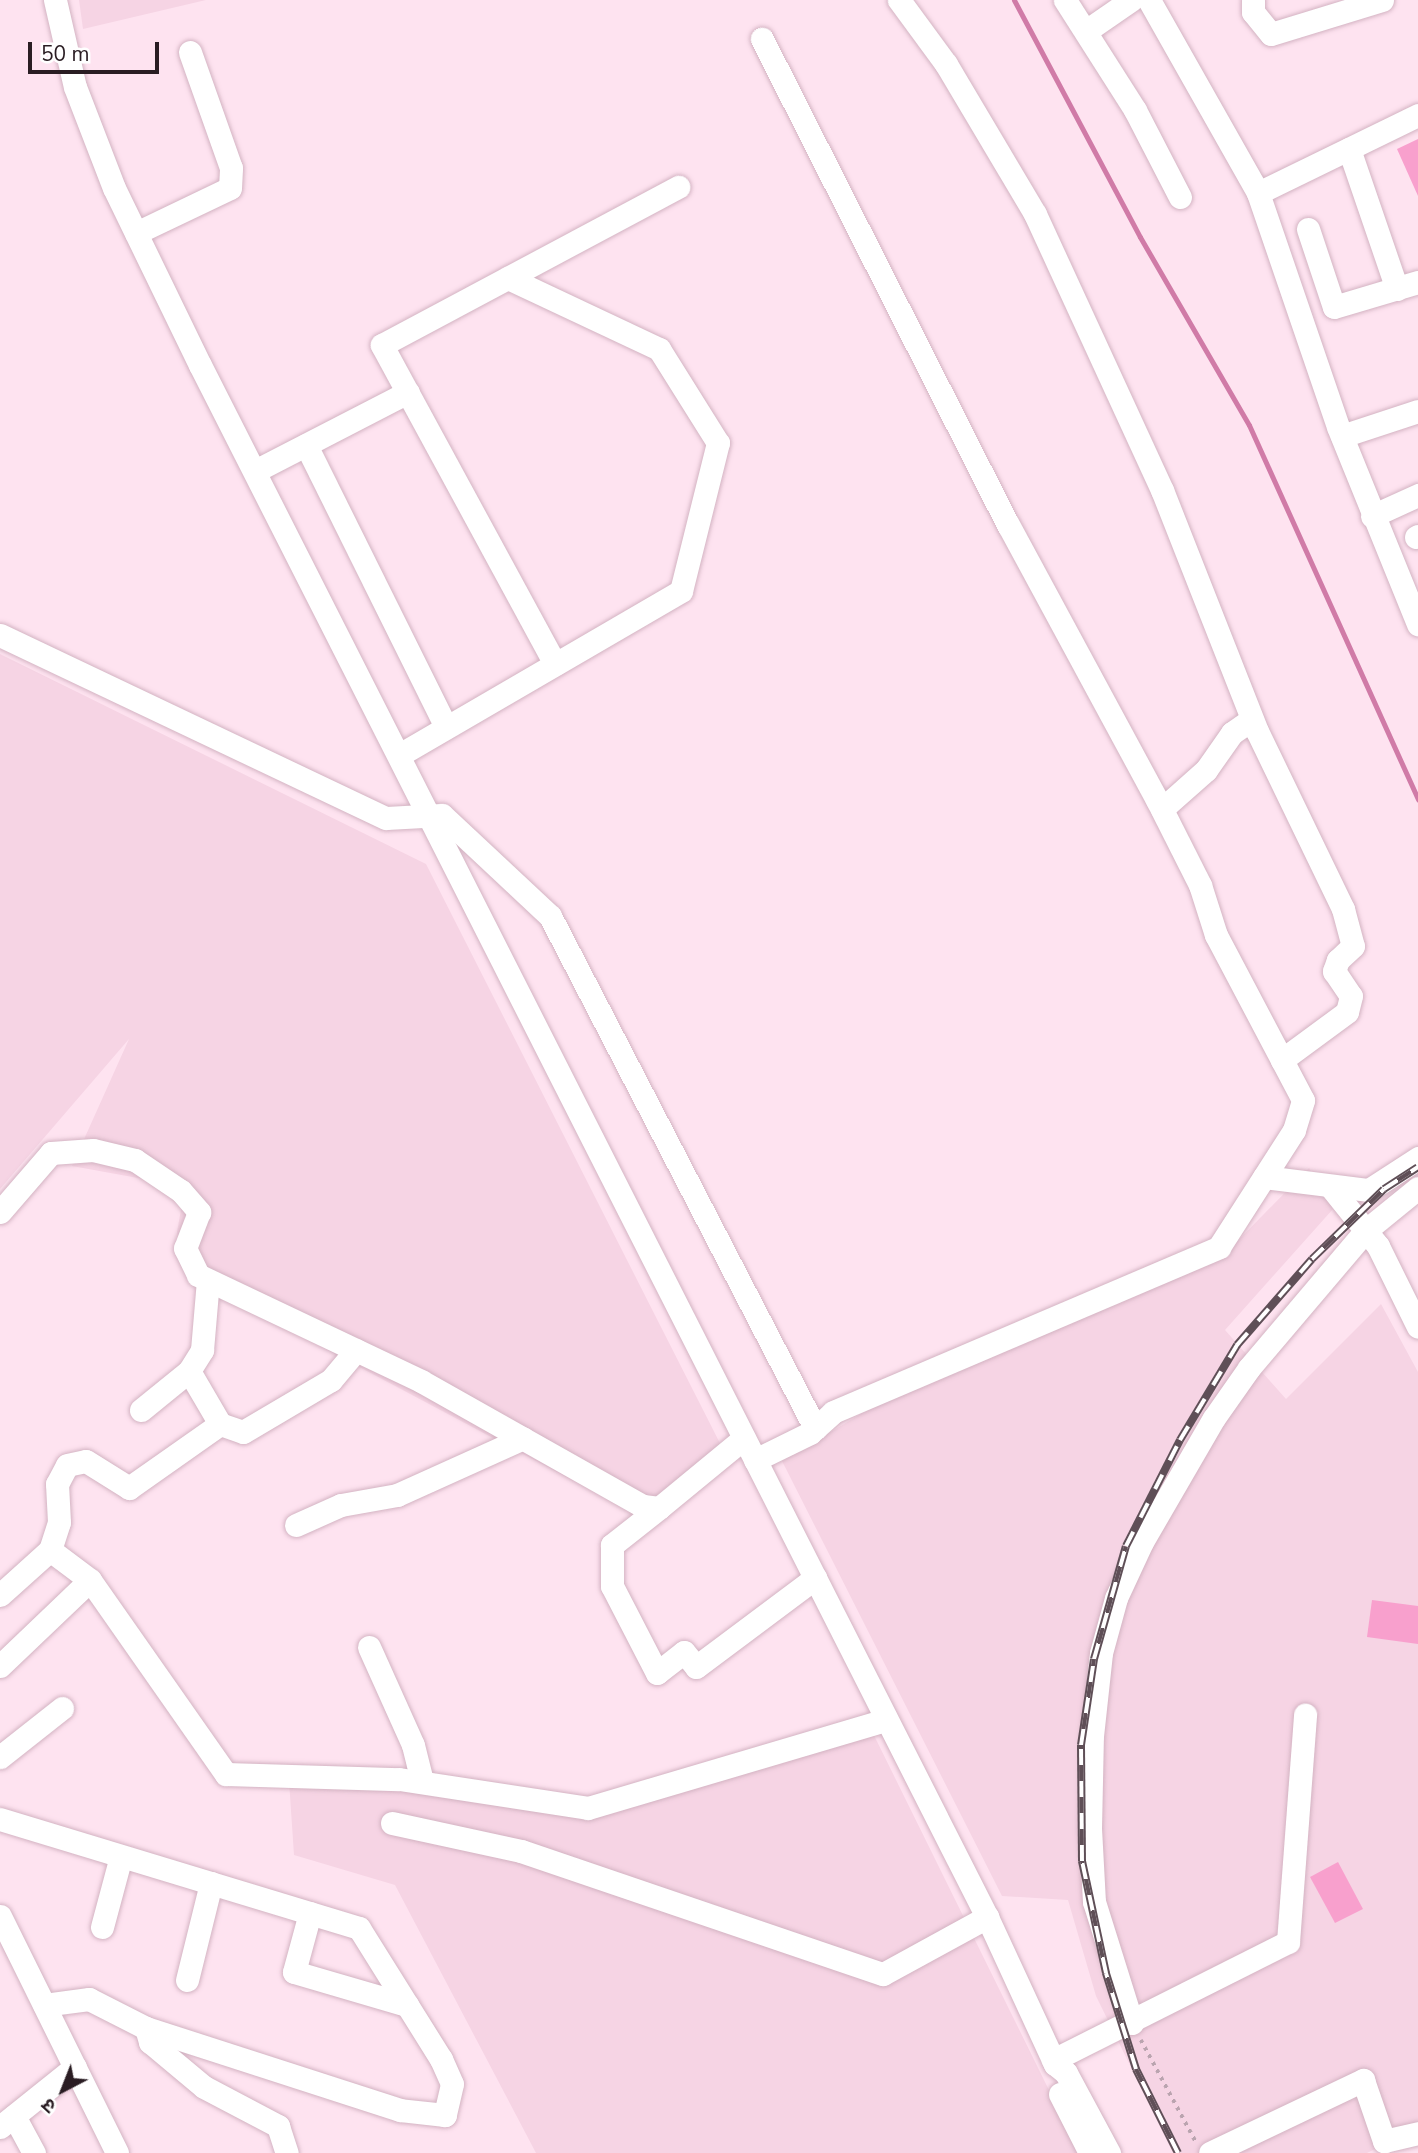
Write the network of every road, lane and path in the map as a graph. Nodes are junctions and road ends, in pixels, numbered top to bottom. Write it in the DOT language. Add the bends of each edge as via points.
graph roads {
  1 [pos="55,0"];
  2 [pos="899,0"];
  3 [pos="1065,0"];
  4 [pos="1131,0"];
  5 [pos="1149,0"];
  6 [pos="1253,0"];
  7 [pos="1382,0"];
  8 [pos="1086,31"];
  9 [pos="762,39"];
  10 [pos="190,52"];
  11 [pos="1418,116"];
  12 [pos="1349,149"];
  13 [pos="678,187"];
  14 [pos="1258,193"];
  15 [pos="1181,197"];
  16 [pos="1308,229"];
  17 [pos="136,233"];
  18 [pos="508,278"];
  19 [pos="1407,285"];
  20 [pos="1334,307"];
  21 [pos="1305,330"];
  22 [pos="408,392"];
  23 [pos="1418,411"];
  24 [pos="1342,436"];
  25 [pos="306,445"];
  26 [pos="255,471"];
  27 [pos="1418,495"];
  28 [pos="1372,516"];
  29 [pos="1418,624"];
  30 [pos="0,635"];
  31 [pos="555,664"];
  32 [pos="1252,719"];
  33 [pos="446,727"];
  34 [pos="401,754"];
  35 [pos="1162,809"];
  36 [pos="432,815"];
  37 [pos="1282,1060"];
  38 [pos="1418,1158"];
  39 [pos="1264,1177"];
  40 [pos="1330,1186"];
  41 [pos="1418,1188"];
  42 [pos="0,1212"];
  43 [pos="1365,1231"];
  44 [pos="208,1280"];
  45 [pos="1418,1327"];
  46 [pos="356,1350"];
  47 [pos="189,1371"];
  48 [pos="141,1410"];
  49 [pos="220,1424"];
  50 [pos="815,1428"];
  51 [pos="744,1437"];
  52 [pos="523,1438"];
  53 [pos="755,1460"];
  54 [pos="659,1508"];
  55 [pos="296,1525"];
  56 [pos="50,1550"];
  57 [pos="815,1578"];
  58 [pos="90,1580"];
  59 [pos="0,1595"];
  60 [pos="369,1647"];
  61 [pos="0,1667"];
  62 [pos="62,1707"];
  63 [pos="1305,1715"];
  64 [pos="886,1720"];
  65 [pos="0,1757"];
  66 [pos="422,1782"];
  67 [pos="0,1819"];
  68 [pos="392,1823"];
  69 [pos="121,1856"];
  70 [pos="211,1883"];
  71 [pos="310,1913"];
  72 [pos="0,1916"];
  73 [pos="987,1917"];
  74 [pos="102,1927"];
  75 [pos="187,1980"];
  76 [pos="44,2004"];
  77 [pos="407,2005"];
  78 [pos="1132,2023"];
  79 [pos="146,2028"];
  80 [pos="1054,2062"];
  81 [pos="75,2067"];
  82 [pos="7,2121"];
  83 [pos="1418,2133"];
  84 [pos="1384,2147"];
  85 [pos="34,2153"];
  86 [pos="117,2153"];
  87 [pos="287,2153"];
  88 [pos="1090,2153"];
  89 [pos="1109,2153"];
  90 [pos="1202,2153"];
  91 [pos="1210,2153"];
  1 -- 17 [label="street" via="75,87"];
  2 -- 32 [label="street" via="946,64 1035,214 1162,490"];
  3 -- 8 [label="street"];
  4 -- 8 [label="street"];
  5 -- 14 [label="street"];
  6 -- 7 [label="street" via="1253,12 1271,34"];
  8 -- 15 [label="street"];
  9 -- 35 [label="street" via="1008,525"];
  10 -- 17 [label="street" via="231,168 230,188"];
  11 -- 12 [label="street"];
  12 -- 14 [label="street"];
  12 -- 19 [label="street"];
  13 -- 18 [label="street"];
  14 -- 21 [label="street"];
  16 -- 20 [label="street"];
  17 -- 26 [label="street"];
  18 -- 22 [label="street" via="382,345"];
  18 -- 31 [label="street" via="659,349 718,443 681,591"];
  19 -- 20 [label="street"];
  20 -- 21 [label="street"];
  21 -- 24 [label="street"];
  22 -- 25 [label="street"];
  22 -- 31 [label="street"];
  23 -- 24 [label="street"];
  24 -- 28 [label="street"];
  25 -- 26 [label="street"];
  25 -- 33 [label="street"];
  26 -- 34 [label="street"];
  27 -- 28 [label="street"];
  28 -- 29 [label="street"];
  30 -- 36 [label="street" via="386,818"];
  31 -- 33 [label="street"];
  32 -- 35 [label="street" via="1232,733 1206,770"];
  32 -- 37 [label="street" via="1343,909 1353,946 1334,971 1351,996 1347,1012"];
  33 -- 34 [label="street"];
  34 -- 36 [label="street"];
  35 -- 37 [label="street" via="1200,885 1216,935"];
  36 -- 50 [label="street" via="442,816 550,916"];
  36 -- 51 [label="street"];
  37 -- 39 [label="street" via="1303,1100 1294,1130"];
  38 -- 40 [label="street" via="1369,1190"];
  39 -- 40 [label="street"];
  39 -- 50 [label="street" via="1219,1247 833,1412"];
  40 -- 43 [label="street"];
  41 -- 43 [label="street"];
  42 -- 44 [label="street" via="51,1153 93,1150 135,1160 181,1191 199,1212 185,1248 198,1275"];
  43 -- 45 [label="street" via="1378,1246"];
  43 -- 78 [label="street" via="1249,1368 1214,1418 1142,1542 1116,1598 1101,1653 1092,1736 1090,1829 1094,1902"];
  44 -- 46 [label="street"];
  44 -- 47 [label="street" via="202,1350"];
  46 -- 49 [label="street" via="331,1380 243,1432"];
  46 -- 52 [label="street"];
  47 -- 48 [label="street"];
  47 -- 49 [label="street"];
  49 -- 56 [label="street" via="129,1488 86,1461 67,1465 57,1484 59,1522"];
  50 -- 53 [label="street"];
  51 -- 53 [label="street"];
  51 -- 54 [label="street"];
  52 -- 54 [label="street" via="643,1506"];
  52 -- 55 [label="street" via="397,1495 341,1505"];
  53 -- 57 [label="street"];
  54 -- 57 [label="street" via="612,1545 611,1586 657,1673 684,1652 696,1667"];
  56 -- 58 [label="street"];
  56 -- 59 [label="street"];
  57 -- 64 [label="street"];
  58 -- 61 [label="street"];
  58 -- 66 [label="street" via="226,1774 322,1773"];
  60 -- 66 [label="street" via="414,1745"];
  62 -- 65 [label="street"];
  63 -- 78 [label="street" via="1288,1942"];
  64 -- 66 [label="street" via="588,1808"];
  64 -- 73 [label="street"];
  67 -- 69 [label="street"];
  68 -- 73 [label="street" via="521,1851 883,1974"];
  69 -- 70 [label="street"];
  69 -- 74 [label="street"];
  70 -- 71 [label="street"];
  70 -- 75 [label="street"];
  71 -- 77 [label="street" via="359,1928"];
  71 -- 77 [label="street" via="294,1972"];
  72 -- 76 [label="street"];
  73 -- 80 [label="street"];
  76 -- 79 [label="street" via="89,1999"];
  76 -- 81 [label="street"];
  77 -- 79 [label="street" via="452,2084 444,2115 400,2109"];
  78 -- 80 [label="street"];
  78 -- 90 [label="path"];
  79 -- 87 [label="street" via="150,2042 204,2087 278,2126"];
  80 -- 88 [label="street" via="1053,2080"];
  80 -- 89 [label="street" via="1066,2073"];
  81 -- 82 [label="street"];
  81 -- 86 [label="street"];
  82 -- 85 [label="street"];
  83 -- 84 [label="street"];
  84 -- 91 [label="street" via="1363,2080"];
}
